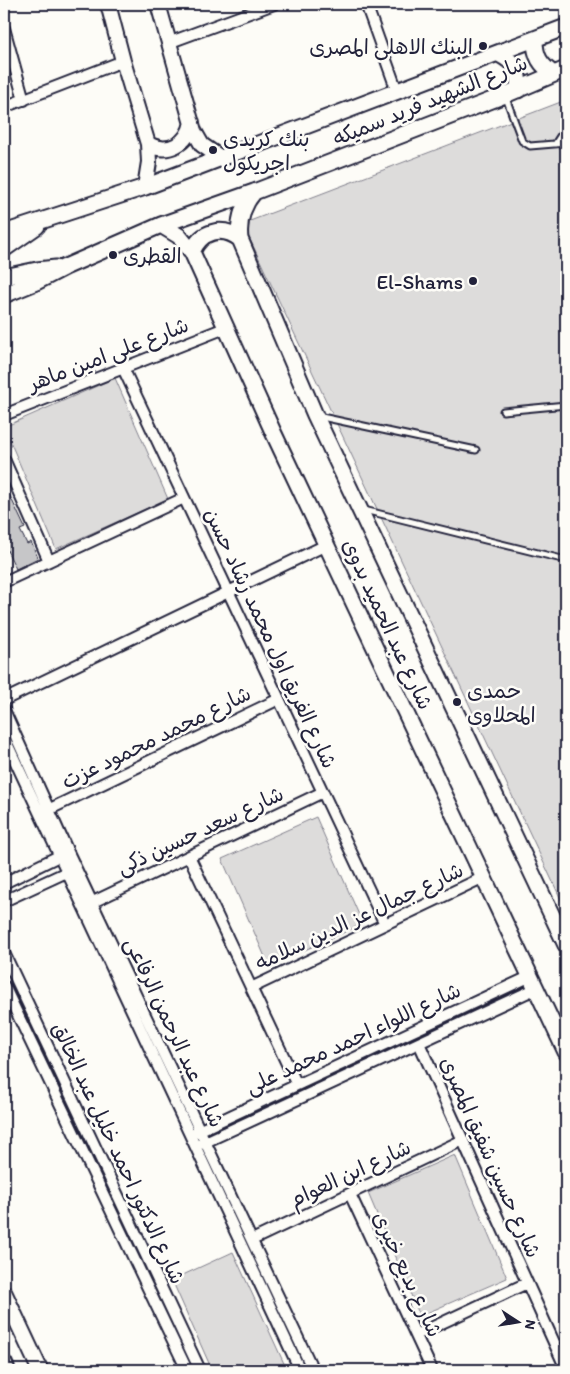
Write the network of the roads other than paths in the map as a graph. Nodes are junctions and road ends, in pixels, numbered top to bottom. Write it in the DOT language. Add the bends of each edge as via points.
graph roads {
  1 [pos="108,4"];
  2 [pos="158,4"];
  3 [pos="366,4"];
  4 [pos="269,5"];
  5 [pos="566,27"];
  6 [pos="4,28"];
  7 [pos="535,40"];
  8 [pos="168,43"];
  9 [pos="499,54"];
  10 [pos="123,61"];
  11 [pos="560,71"];
  12 [pos="397,91"];
  13 [pos="512,92"];
  14 [pos="24,100"];
  15 [pos="4,108"];
  16 [pos="192,122"];
  17 [pos="566,127"];
  18 [pos="566,143"];
  19 [pos="148,144"];
  20 [pos="555,144"];
  21 [pos="221,158"];
  22 [pos="145,186"];
  23 [pos="254,192"];
  24 [pos="46,219"];
  25 [pos="161,226"];
  26 [pos="4,233"];
  27 [pos="240,239"];
  28 [pos="4,249"];
  29 [pos="192,252"];
  30 [pos="65,267"];
  31 [pos="4,277"];
  32 [pos="4,295"];
  33 [pos="225,328"];
  34 [pos="122,368"];
  35 [pos="566,405"];
  36 [pos="503,411"];
  37 [pos="4,415"];
  38 [pos="315,415"];
  39 [pos="476,450"];
  40 [pos="4,459"];
  41 [pos="184,498"];
  42 [pos="358,508"];
  43 [pos="326,545"];
  44 [pos="566,560"];
  45 [pos="48,561"];
  46 [pos="4,582"];
  47 [pos="228,592"];
  48 [pos="279,699"];
  49 [pos="4,700"];
  50 [pos="4,710"];
  51 [pos="4,737"];
  52 [pos="323,792"];
  53 [pos="50,809"];
  54 [pos="64,854"];
  55 [pos="189,856"];
  56 [pos="77,867"];
  57 [pos="66,872"];
  58 [pos="484,877"];
  59 [pos="4,883"];
  60 [pos="4,901"];
  61 [pos="93,902"];
  62 [pos="385,924"];
  63 [pos="566,945"];
  64 [pos="4,952"];
  65 [pos="534,982"];
  66 [pos="4,986"];
  67 [pos="251,988"];
  68 [pos="419,1043"];
  69 [pos="566,1052"];
  70 [pos="297,1085"];
  71 [pos="200,1130"];
  72 [pos="190,1134"];
  73 [pos="463,1140"];
  74 [pos="206,1142"];
  75 [pos="196,1146"];
  76 [pos="350,1194"];
  77 [pos="136,1235"];
  78 [pos="125,1240"];
  79 [pos="252,1240"];
  80 [pos="527,1283"];
  81 [pos="4,1293"];
  82 [pos="416,1335"];
  83 [pos="4,1363"];
  84 [pos="7,1370"];
  85 [pos="40,1370"];
  86 [pos="187,1370"];
  87 [pos="200,1370"];
  88 [pos="300,1370"];
  89 [pos="313,1370"];
  90 [pos="432,1370"];
  91 [pos="566,1370"];
  1 -- 10 [label="main road"];
  2 -- 8 [label="main road"];
  3 -- 12 [label="street"];
  4 -- 8 [label="street"];
  5 -- 7 [label="main road, شارع الشهيد فريد سميكه"];
  6 -- 14 [label="street"];
  7 -- 9 [label="main road, شارع الشهيد فريد سميكه"];
  7 -- 11 [label="main road" via="538,60 545,68"];
  8 -- 16 [label="main road"];
  9 -- 12 [label="main road, شارع الشهيد فريد سميكه"];
  9 -- 13 [label="main road" via="516,68 519,78"];
  10 -- 14 [label="street"];
  10 -- 19 [label="main road"];
  11 -- 13 [label="main road, شارع الشهيد فريد سميكه"];
  12 -- 21 [label="main road, شارع الشهيد فريد سميكه"];
  13 -- 20 [label="lane" via="522,141 530,146"];
  13 -- 23 [label="main road, شارع الشهيد فريد سميكه"];
  14 -- 15 [label="street"];
  16 -- 19 [label="main road" via="189,133 178,144 163,149"];
  16 -- 21 [label="main road" via="197,139"];
  17 -- 20 [label="lane"];
  18 -- 20 [label="lane"];
  19 -- 22 [label="main road"];
  21 -- 22 [label="main road, شارع الشهيد فريد سميكه"];
  22 -- 24 [label="main road, شارع الشهيد فريد سميكه"];
  23 -- 25 [label="main road, شارع الشهيد فريد سميكه"];
  23 -- 27 [label="main road, شارع عبد الحميد بدوى" via="241,214"];
  24 -- 26 [label="main road, شارع الشهيد فريد سميكه"];
  24 -- 28 [label="main road"];
  25 -- 29 [label="main road, شارع عبد الحميد بدوى" via="179,236"];
  25 -- 30 [label="main road, شارع الشهيد فريد سميكه"];
  27 -- 29 [label="main road" via="230,233 212,232 202,237"];
  27 -- 38 [label="main road, شارع عبد الحميد بدوى"];
  29 -- 33 [label="main road, شارع عبد الحميد بدوى"];
  30 -- 31 [label="main road"];
  30 -- 32 [label="main road, شارع الشهيد فريد سميكه"];
  33 -- 34 [label="street, شارع على امين ماهر"];
  33 -- 43 [label="main road, شارع عبد الحميد بدوى"];
  34 -- 37 [label="street, شارع على امين ماهر"];
  34 -- 41 [label="street, شارع الفريق اول محمد رشاد حسن"];
  35 -- 36 [label="lane"];
  38 -- 39 [label="lane"];
  38 -- 42 [label="main road, شارع عبد الحميد بدوى"];
  40 -- 45 [label="street"];
  41 -- 45 [label="street"];
  41 -- 47 [label="street, شارع الفريق اول محمد رشاد حسن"];
  42 -- 44 [label="lane"];
  42 -- 63 [label="main road, شارع عبد الحميد بدوى"];
  43 -- 47 [label="street"];
  43 -- 58 [label="main road, شارع عبد الحميد بدوى"];
  45 -- 46 [label="street"];
  47 -- 48 [label="street, شارع الفريق اول محمد رشاد حسن"];
  47 -- 49 [label="street"];
  48 -- 52 [label="street, شارع الفريق اول محمد رشاد حسن"];
  48 -- 53 [label="street, شارع محمد محمود عزت"];
  50 -- 53 [label="street, شارع عبد الرحمن الرفاعى"];
  51 -- 54 [label="street, شارع عبد الرحمن الرفاعى"];
  52 -- 55 [label="street, شارع سعد حسين ذكى"];
  52 -- 62 [label="street, شارع الفريق اول محمد رشاد حسن"];
  53 -- 54 [label="street, شارع عبد الرحمن الرفاعى"];
  54 -- 56 [label="street, شارع عبد الرحمن الرفاعى"];
  54 -- 57 [label="street, شارع عبد الرحمن الرفاعى"];
  54 -- 59 [label="street"];
  55 -- 61 [label="street, شارع سعد حسين ذكى"];
  55 -- 67 [label="street"];
  56 -- 57 [label="street"];
  56 -- 61 [label="street, شارع عبد الرحمن الرفاعى"];
  57 -- 60 [label="street"];
  57 -- 72 [label="street, شارع عبد الرحمن الرفاعى"];
  58 -- 62 [label="street, شارع جمال عز الدين سلامه"];
  58 -- 65 [label="main road, شارع عبد الحميد بدوى"];
  61 -- 71 [label="street, شارع عبد الرحمن الرفاعى"];
  62 -- 67 [label="street, شارع جمال عز الدين سلامه"];
  64 -- 77 [label="street, شارع الدكتور احمد خليل عبد الخالق"];
  65 -- 68 [label="street, شارع اللواء احمد محمد على"];
  65 -- 69 [label="main road, شارع عبد الحميد بدوى"];
  65 -- 70 [label="street, شارع اللواء احمد محمد على"];
  66 -- 78 [label="street, شارع الدكتور احمد خليل عبد الخالق"];
  67 -- 70 [label="street"];
  68 -- 73 [label="street, شارع حسين شفيق المصرى"];
  68 -- 74 [label="street, شارع اللواء احمد محمد على"];
  70 -- 71 [label="street, شارع اللواء احمد محمد على"];
  71 -- 72 [label="street, شارع اللواء احمد محمد على"];
  71 -- 74 [label="street, شارع عبد الرحمن الرفاعى"];
  72 -- 75 [label="street, شارع عبد الرحمن الرفاعى"];
  73 -- 76 [label="street, شارع ابن العوام"];
  73 -- 80 [label="street, شارع حسين شفيق المصرى"];
  74 -- 75 [label="street, شارع اللواء احمد محمد على"];
  74 -- 79 [label="street, شارع عبد الرحمن الرفاعى"];
  75 -- 88 [label="street, شارع عبد الرحمن الرفاعى"];
  76 -- 79 [label="street, شارع ابن العوام"];
  76 -- 82 [label="street, شارع بديع خيرى"];
  77 -- 78 [label="street"];
  77 -- 87 [label="street, شارع الدكتور احمد خليل عبد الخالق"];
  78 -- 86 [label="street, شارع الدكتور احمد خليل عبد الخالق"];
  79 -- 89 [label="street, شارع عبد الرحمن الرفاعى"];
  80 -- 82 [label="street"];
  80 -- 91 [label="street, شارع حسين شفيق المصرى"];
  81 -- 85 [label="main road"];
  82 -- 90 [label="street, شارع بديع خيرى"];
  83 -- 84 [label="main road"];
}
